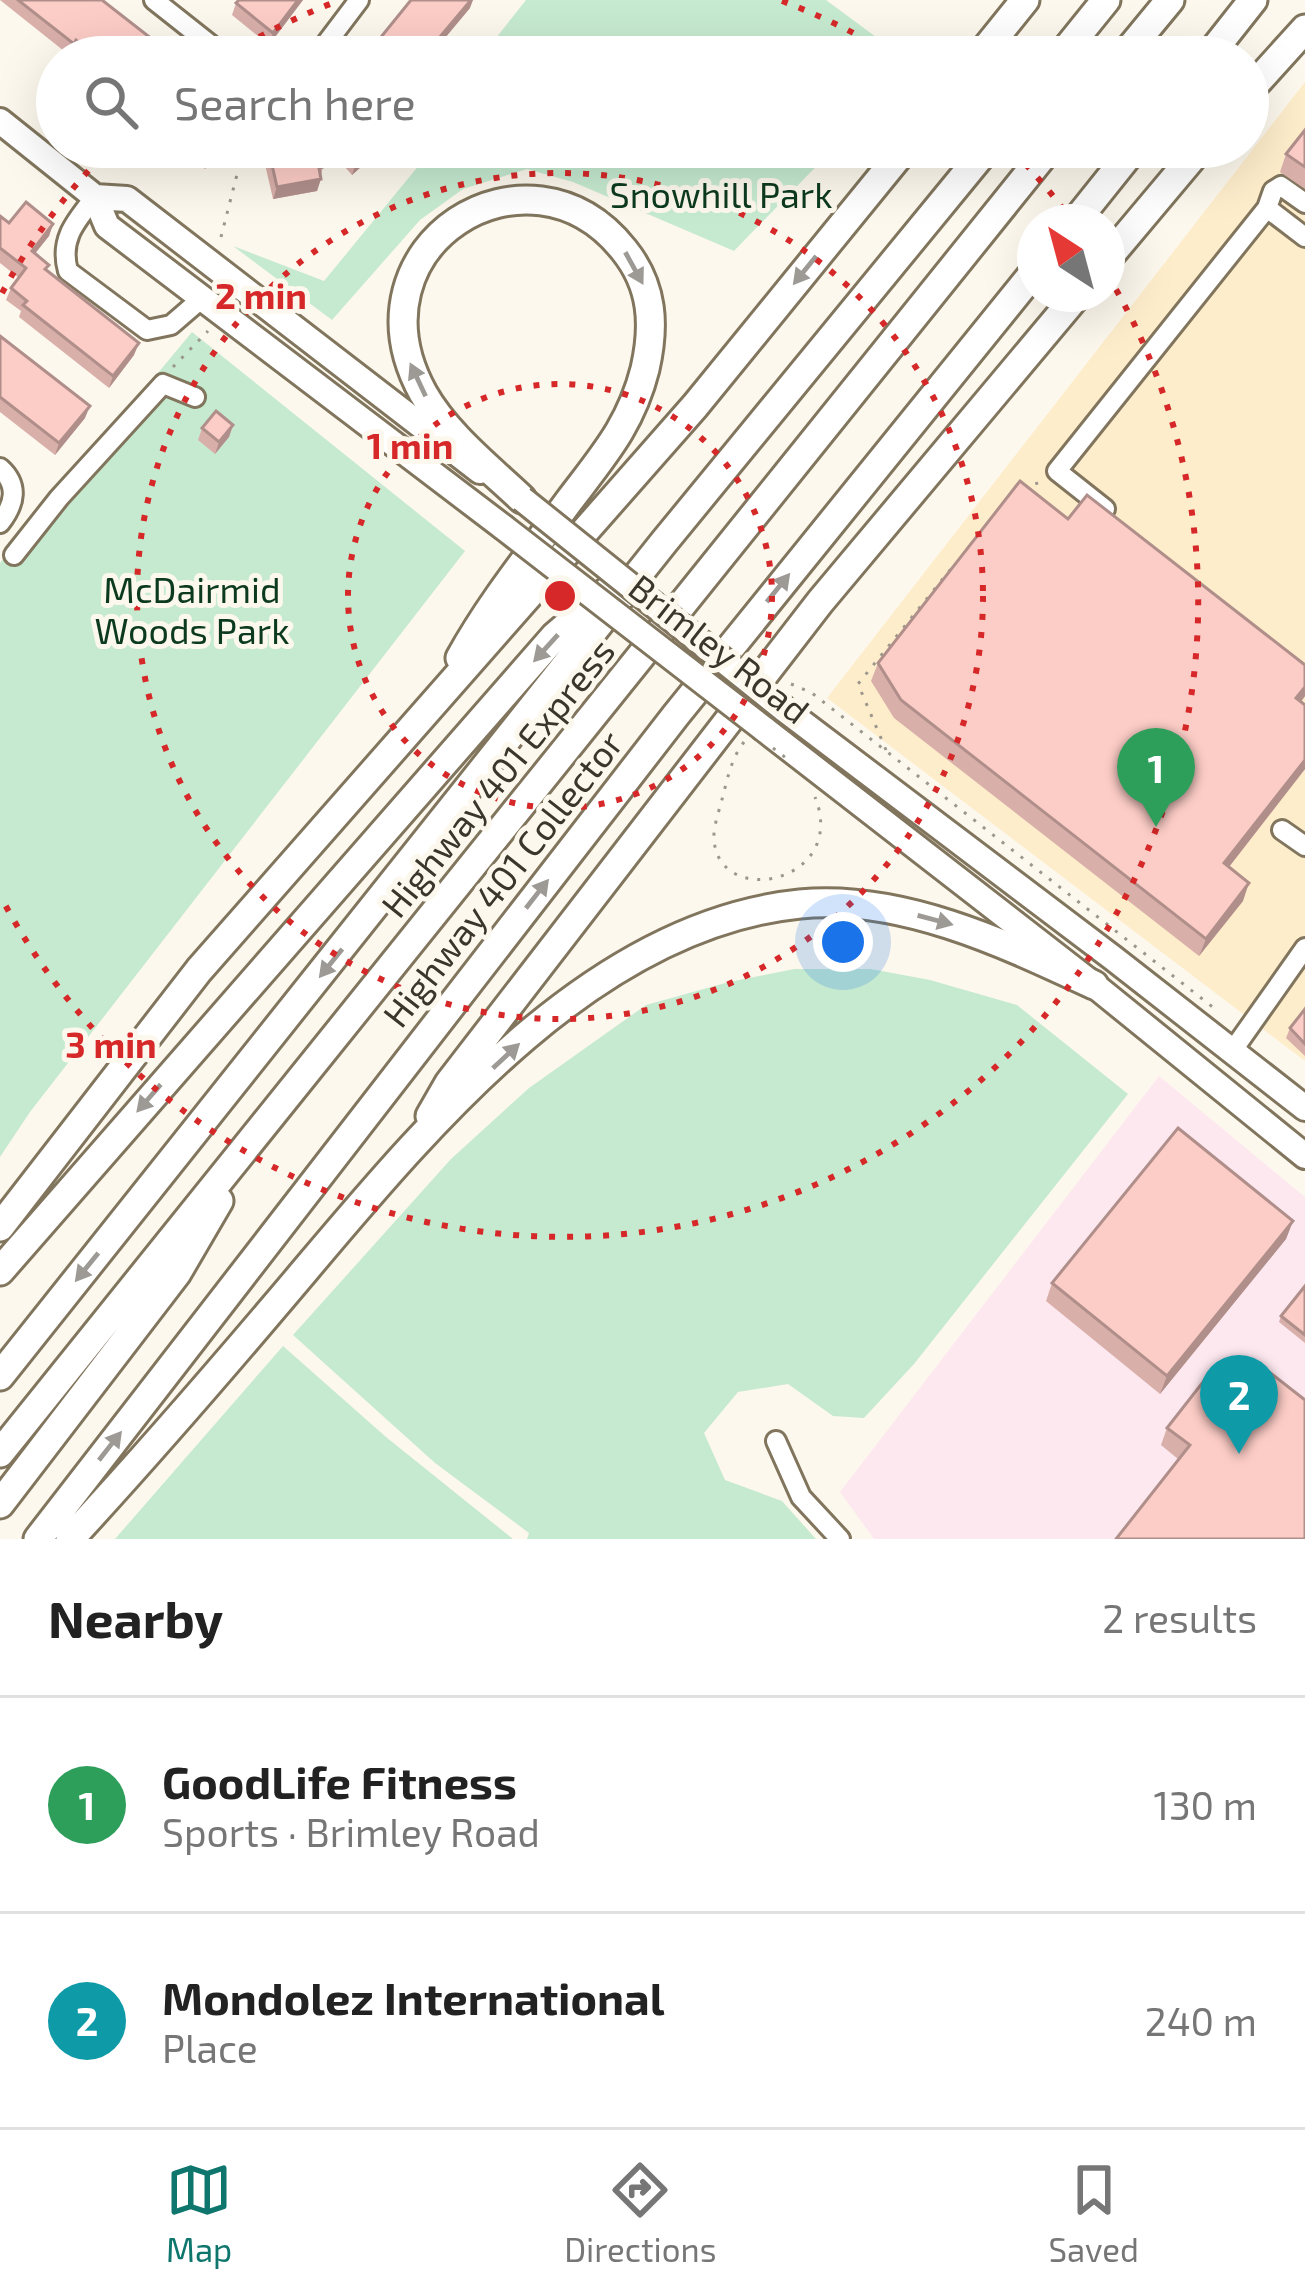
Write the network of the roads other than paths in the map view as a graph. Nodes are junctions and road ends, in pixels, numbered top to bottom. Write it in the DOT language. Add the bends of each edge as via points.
graph roads {
  1 [pos="154,0"];
  2 [pos="359,0"];
  3 [pos="1025,0"];
  4 [pos="1106,0"];
  5 [pos="1170,0"];
  6 [pos="1252,4"];
  7 [pos="1305,29"];
  8 [pos="199,36"];
  9 [pos="332,36"];
  10 [pos="996,36"];
  11 [pos="1077,36"];
  12 [pos="1140,36"];
  13 [pos="1225,36"];
  14 [pos="1269,69"];
  15 [pos="0,121"];
  16 [pos="36,150"];
  17 [pos="59,168"];
  18 [pos="889,168"];
  19 [pos="971,168"];
  20 [pos="1033,168"];
  21 [pos="1118,168"];
  22 [pos="1183,168"];
  23 [pos="95,197"];
  24 [pos="1305,203"];
  25 [pos="1089,204"];
  26 [pos="1267,208"];
  27 [pos="1305,237"];
  28 [pos="1125,238"];
  29 [pos="1017,293"];
  30 [pos="200,300"];
  31 [pos="1063,312"];
  32 [pos="195,397"];
  33 [pos="0,468"];
  34 [pos="522,499"];
  35 [pos="1120,521"];
  36 [pos="0,523"];
  37 [pos="664,542"];
  38 [pos="14,555"];
  39 [pos="438,699"];
  40 [pos="1282,830"];
  41 [pos="1305,846"];
  42 [pos="1305,947"];
  43 [pos="1094,985"];
  44 [pos="1233,1050"];
  45 [pos="1305,1108"];
  46 [pos="262,1127"];
  47 [pos="420,1136"];
  48 [pos="1305,1156"];
  49 [pos="0,1227"];
  50 [pos="0,1271"];
  51 [pos="0,1376"];
  52 [pos="776,1442"];
  53 [pos="0,1453"];
  54 [pos="0,1504"];
  55 [pos="38,1539"];
  56 [pos="70,1539"];
  57 [pos="840,1539"];
  1 -- 8 [label="street"];
  2 -- 9 [label="street"];
  3 -- 10 [label="highway"];
  4 -- 11 [label="highway"];
  5 -- 12 [label="highway"];
  6 -- 13 [label="highway"];
  7 -- 14 [label="highway"];
  15 -- 16 [label="main road, Brimley Road"];
  17 -- 23 [label="main road, Brimley Road"];
  18 -- 39 [label="highway, one-way" via="695,406"];
  19 -- 37 [label="highway, Highway 401 Express"];
  20 -- 46 [label="highway, Highway 401 Express"];
  21 -- 25 [label="highway"];
  22 -- 28 [label="highway"];
  23 -- 30 [label="main road, Brimley Road" via="107,226"];
  23 -- 30 [label="street" via="67,235 68,271 147,330 171,325"];
  23 -- 34 [label="main road, Brimley Road" via="127,199"];
  24 -- 26 [label="street" via="1281,186"];
  26 -- 27 [label="street"];
  26 -- 35 [label="street" via="1057,471"];
  55 -- 29 [label="highway, Highway 401 Collector, one-way" via="676,715"];
  30 -- 43 [label="main road, Brimley Road, bridge"];
  31 -- 47 [label="highway" via="820,602 448,1084"];
  32 -- 38 [label="street" via="163,384"];
  33 -- 36 [label="street" via="14,487"];
  34 -- 39 [label="highway, one-way" via="424,396 410,363 405,288 421,254 454,222 532,199 562,203 606,227 634,263 653,309 645,367 630,419 482,618"];
  34 -- 44 [label="main road, Brimley Road, bridge"];
  37 -- 50 [label="highway, one-way" via="555,636"];
  37 -- 51 [label="highway, Highway 401 Express, one-way"];
  39 -- 49 [label="highway" via="200,970"];
  40 -- 41 [label="street"];
  42 -- 44 [label="street"];
  47 -- 43 [label="highway, one-way" via="508,1053 615,970 735,916 802,903 912,914 980,932"];
  43 -- 48 [label="main road, Brimley Road"];
  44 -- 45 [label="main road, Brimley Road"];
  46 -- 53 [label="highway, Highway 401 Express"];
  46 -- 54 [label="highway" via="177,1273"];
  47 -- 56 [label="highway"];
  52 -- 57 [label="street" via="801,1497"];
}
